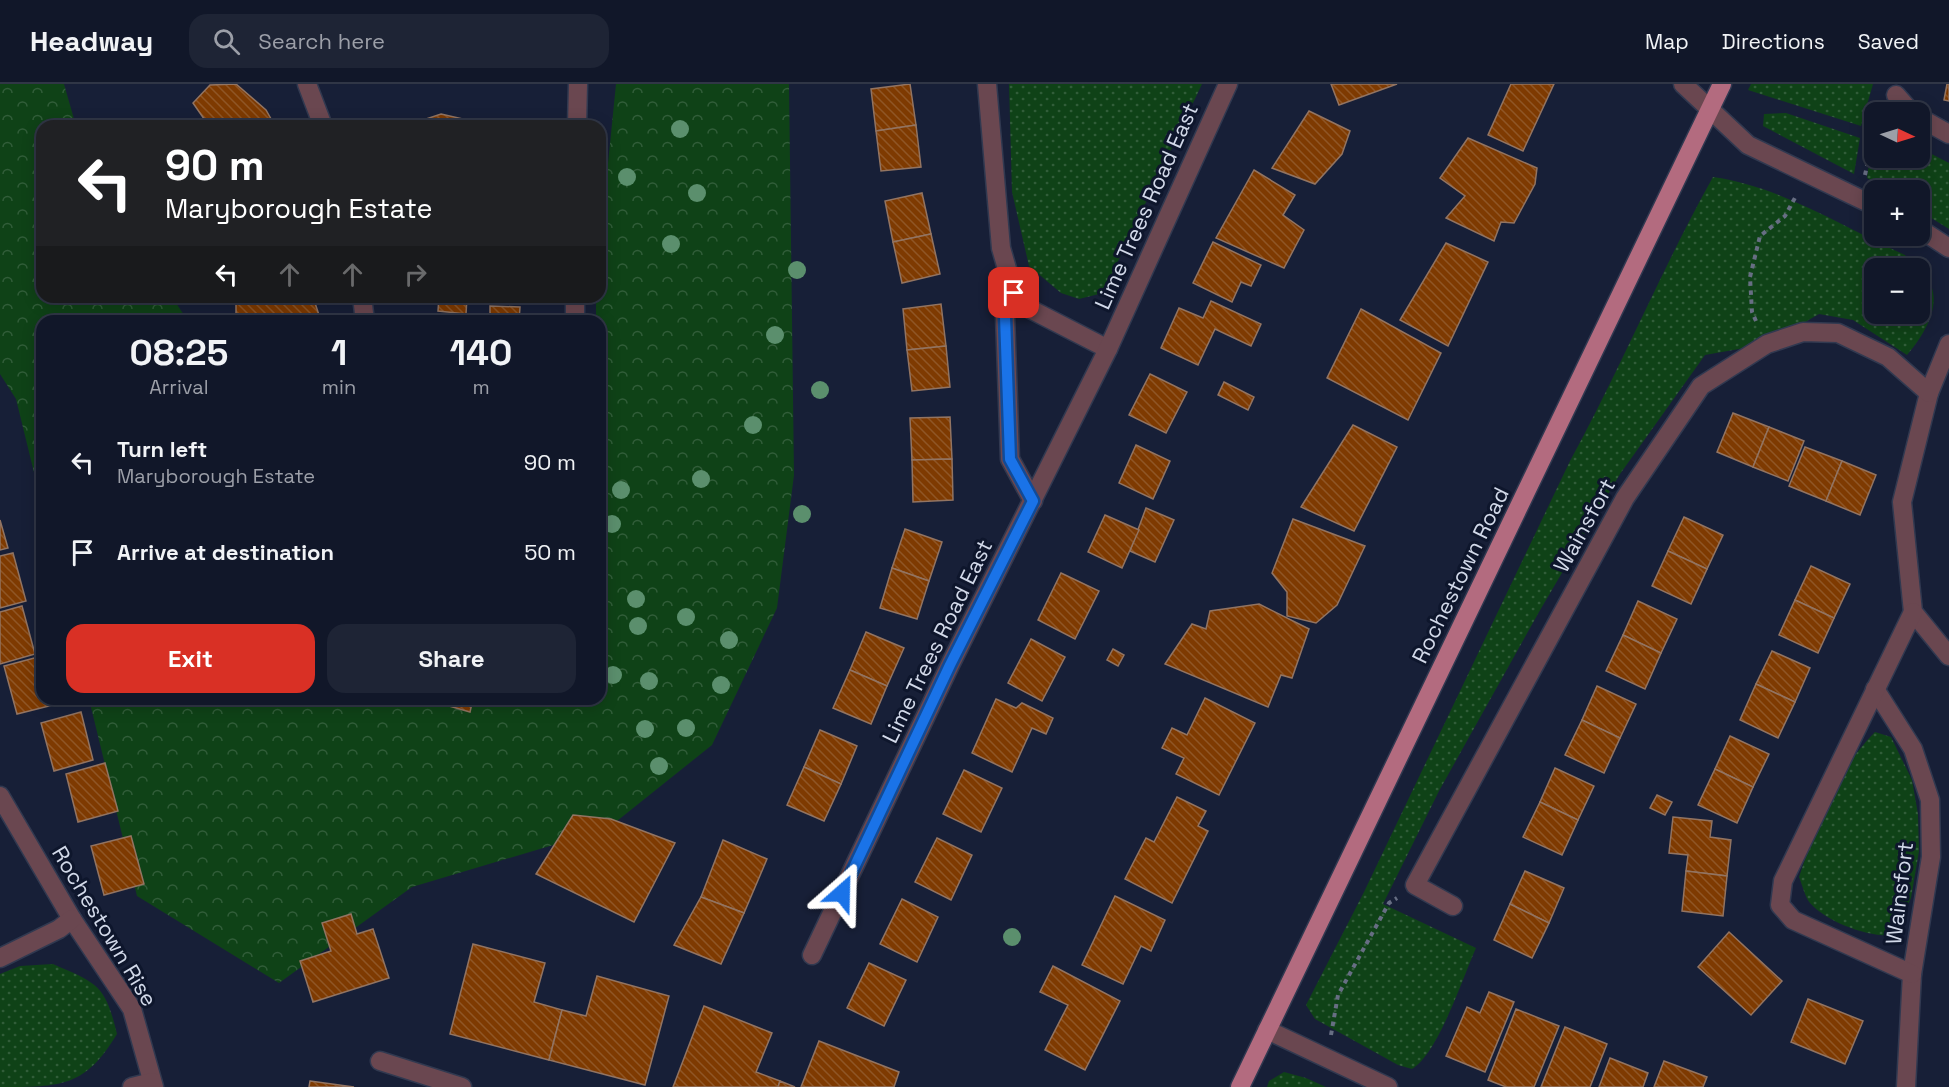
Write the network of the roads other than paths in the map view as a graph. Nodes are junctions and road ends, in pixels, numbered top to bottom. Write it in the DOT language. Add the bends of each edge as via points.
graph roads {
  1 [pos="307,84"];
  2 [pos="578,84"];
  3 [pos="987,84"];
  4 [pos="1228,84"];
  5 [pos="1683,84"];
  6 [pos="1722,84"];
  7 [pos="1896,94"];
  8 [pos="1903,102"];
  9 [pos="1711,108"];
  10 [pos="321,120"];
  11 [pos="577,120"];
  12 [pos="1930,124"];
  13 [pos="1949,134"];
  14 [pos="1864,201"];
  15 [pos="1930,236"];
  16 [pos="1949,248"];
  17 [pos="1014,293"];
  18 [pos="1949,344"];
  19 [pos="1108,349"];
  20 [pos="1929,393"];
  21 [pos="1033,501"];
  22 [pos="1913,612"];
  23 [pos="1949,656"];
  24 [pos="1875,688"];
  25 [pos="0,796"];
  26 [pos="1453,906"];
  27 [pos="72,919"];
  28 [pos="812,955"];
  29 [pos="0,958"];
  30 [pos="1912,974"];
  31 [pos="1267,1030"];
  32 [pos="380,1061"];
  33 [pos="153,1084"];
  34 [pos="132,1087"];
  35 [pos="462,1087"];
  36 [pos="1239,1087"];
  37 [pos="1388,1087"];
  38 [pos="1906,1087"];
  1 -- 10 [label="street"];
  2 -- 11 [label="street"];
  3 -- 17 [label="street" via="1001,248"];
  4 -- 19 [label="street, Lime Trees Road East"];
  5 -- 9 [label="street"];
  6 -- 9 [label="main road, Rochestown Road"];
  7 -- 8 [label="street"];
  9 -- 14 [label="street" via="1748,146"];
  9 -- 31 [label="main road, Rochestown Road"];
  12 -- 13 [label="street"];
  15 -- 16 [label="street"];
  17 -- 19 [label="street, Lime Trees Road East" via="1030,309"];
  17 -- 21 [label="street" via="1005,316 1010,459"];
  18 -- 20 [label="street"];
  19 -- 21 [label="street, Lime Trees Road East"];
  20 -- 22 [label="street" via="1902,502"];
  20 -- 26 [label="street, Wainsfort" via="1888,357 1838,333 1803,332 1767,344 1701,386 1625,498 1415,885"];
  21 -- 28 [label="street, Lime Trees Road East"];
  22 -- 23 [label="street"];
  22 -- 24 [label="street, Wainsfort"];
  24 -- 30 [label="street, Wainsfort" via="1912,749 1930,800 1930,857"];
  24 -- 30 [label="street, Wainsfort" via="1783,881 1780,905 1793,920"];
  25 -- 27 [label="street, Rochestown Rise"];
  27 -- 29 [label="street"];
  27 -- 33 [label="street, Rochestown Rise" via="132,1009"];
  30 -- 38 [label="street, Wainsfort"];
  31 -- 36 [label="main road, Rochestown Road"];
  31 -- 37 [label="street"];
  32 -- 35 [label="street"];
  33 -- 34 [label="street"];
}
